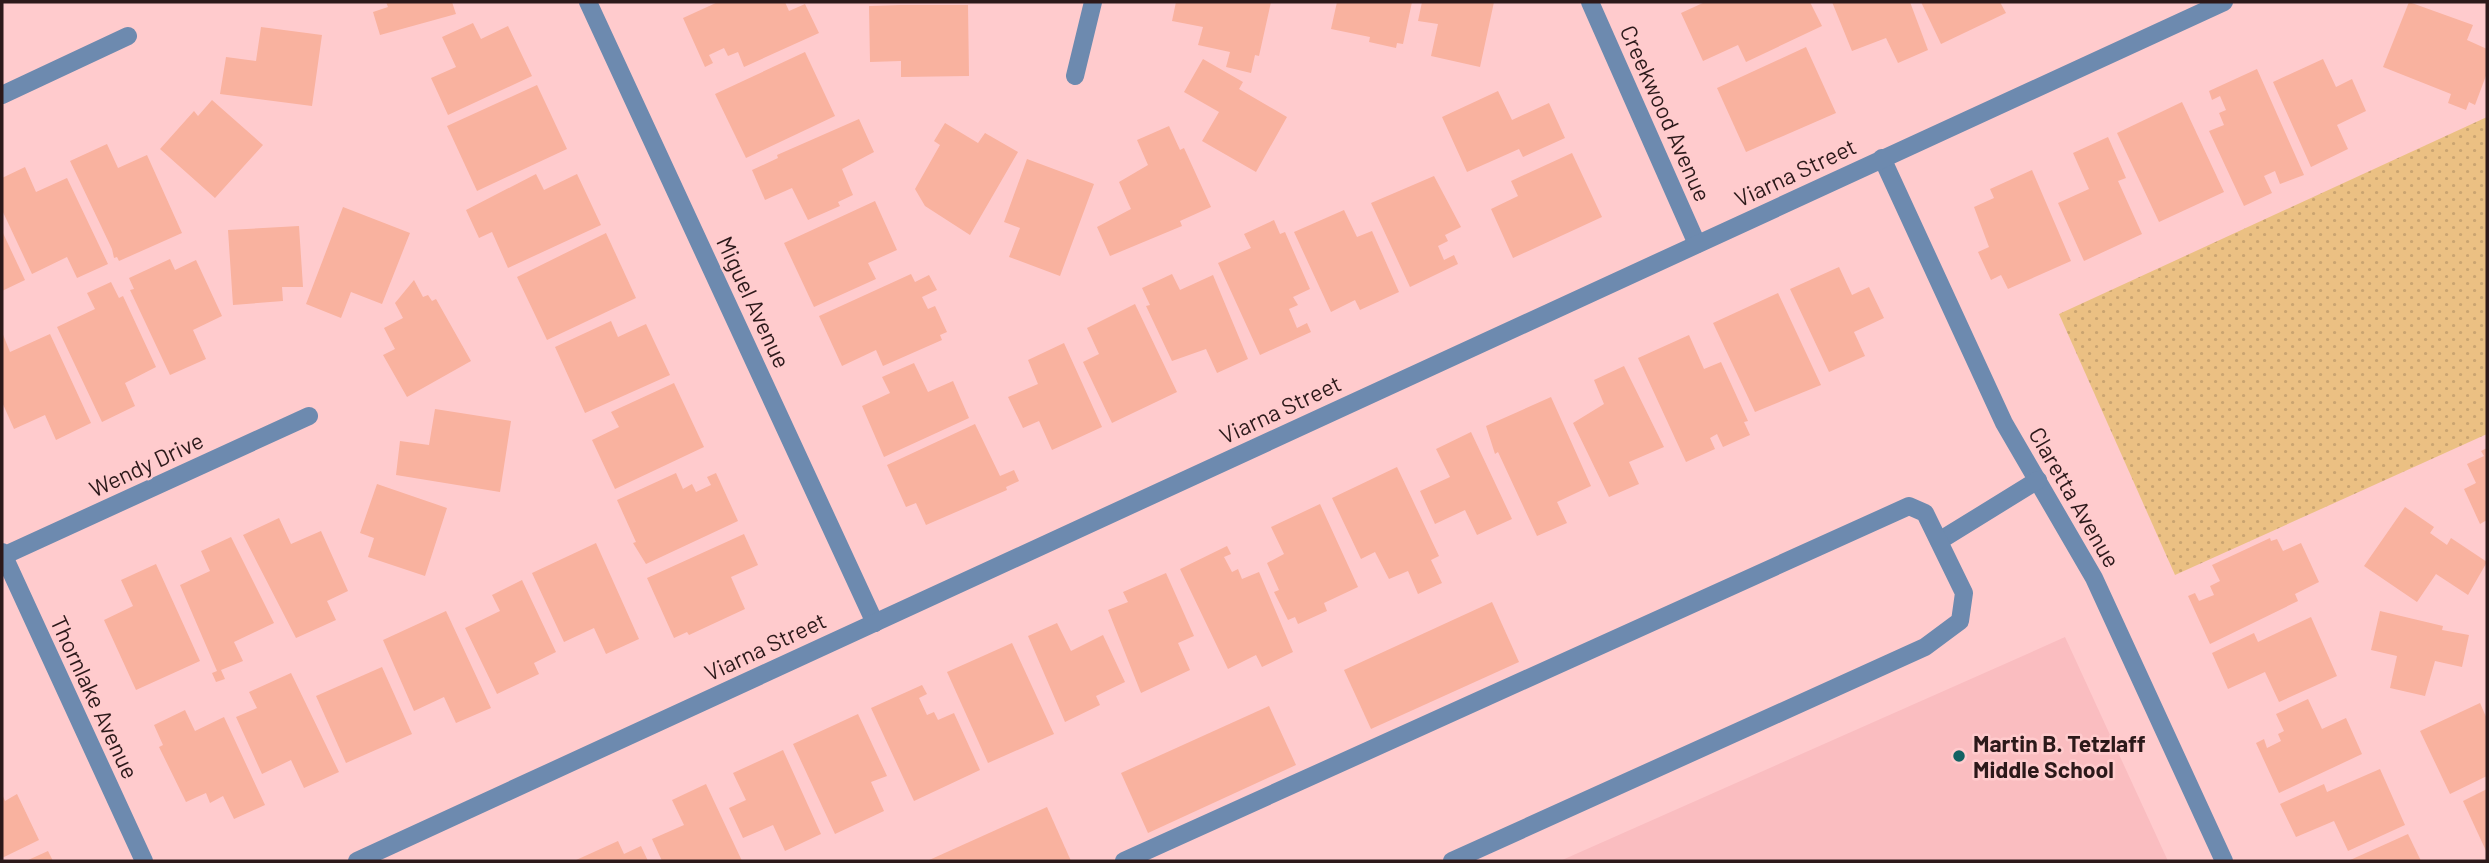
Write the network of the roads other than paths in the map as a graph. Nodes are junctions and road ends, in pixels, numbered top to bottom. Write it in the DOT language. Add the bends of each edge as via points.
graph roads {
  1 [pos="588,2"];
  2 [pos="1093,2"];
  3 [pos="1590,2"];
  4 [pos="2224,2"];
  5 [pos="128,36"];
  6 [pos="1075,76"];
  7 [pos="2,95"];
  8 [pos="1882,159"];
  9 [pos="1697,244"];
  10 [pos="309,416"];
  11 [pos="2038,480"];
  12 [pos="1939,541"];
  13 [pos="3,554"];
  14 [pos="875,623"];
  15 [pos="145,861"];
  16 [pos="357,861"];
  17 [pos="1124,861"];
  18 [pos="1452,861"];
  19 [pos="2224,861"];
  1 -- 14 [label="street, Miguel Avenue"];
  2 -- 6 [label="street"];
  3 -- 9 [label="street, Creekwood Avenue"];
  4 -- 8 [label="street, Viarna Street"];
  5 -- 7 [label="street"];
  8 -- 9 [label="street, Viarna Street"];
  8 -- 11 [label="street, Claretta Avenue" via="2004,423"];
  9 -- 14 [label="street, Viarna Street"];
  10 -- 13 [label="street, Wendy Drive"];
  11 -- 12 [label="street"];
  11 -- 19 [label="street, Claretta Avenue" via="2094,578"];
  12 -- 17 [label="street" via="1925,513 1909,506"];
  12 -- 18 [label="street" via="1964,593 1960,621 1924,647"];
  13 -- 15 [label="street, Thornlake Avenue"];
  14 -- 16 [label="street, Viarna Street"];
}
